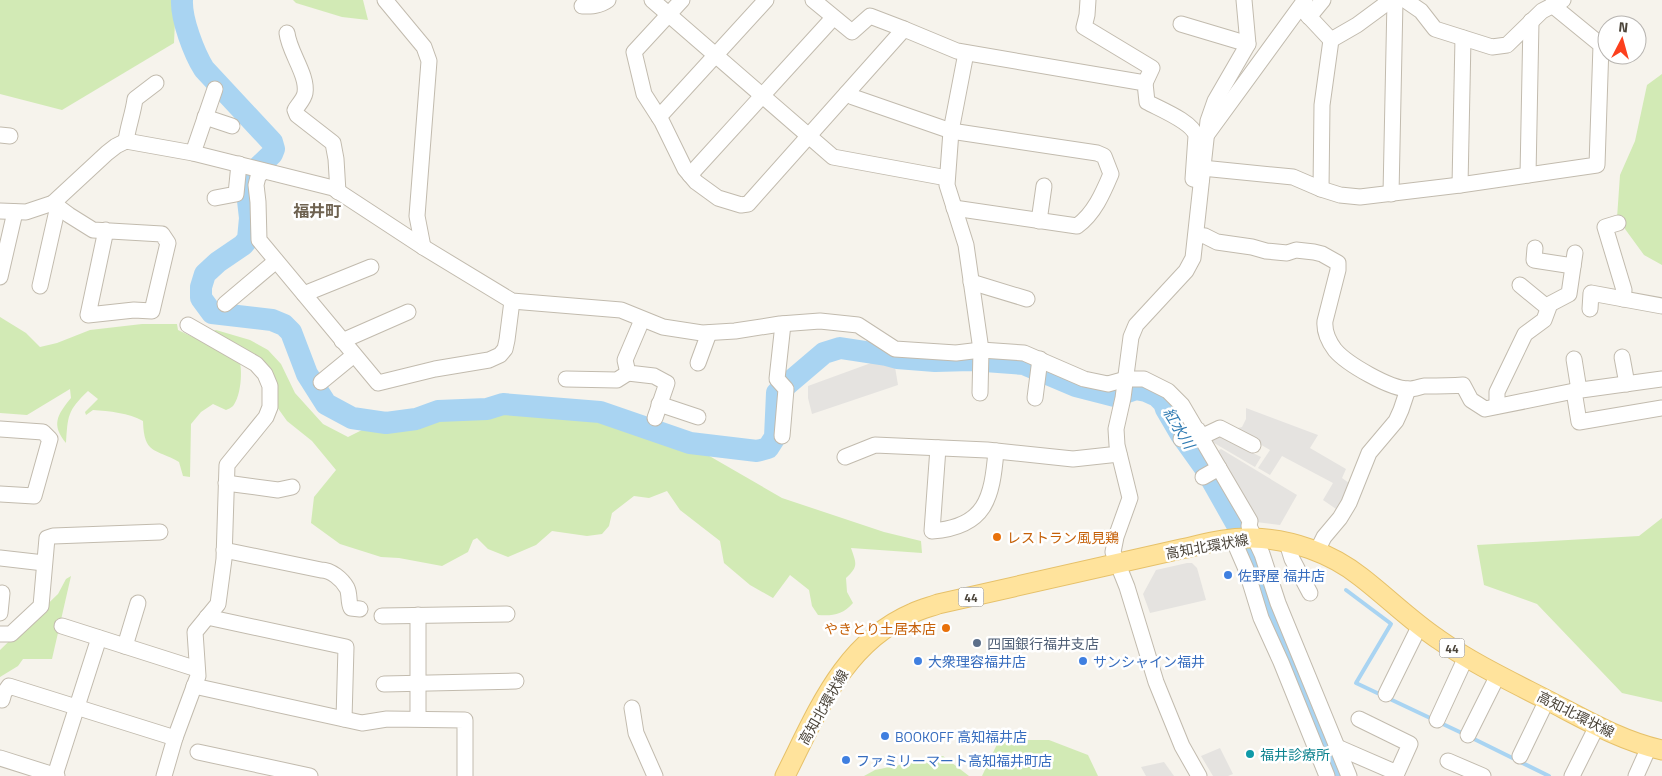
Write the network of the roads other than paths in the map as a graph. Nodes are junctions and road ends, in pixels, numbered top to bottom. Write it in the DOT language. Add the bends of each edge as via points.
graph roads {
  1 [pos="385,0"];
  2 [pos="608,0"];
  3 [pos="652,0"];
  4 [pos="682,0"];
  5 [pos="766,0"];
  6 [pos="813,0"];
  7 [pos="1088,0"];
  8 [pos="1244,0"];
  9 [pos="1323,0"];
  10 [pos="1390,0"];
  11 [pos="1395,0"];
  12 [pos="1405,0"];
  13 [pos="1557,3"];
  14 [pos="582,6"];
  15 [pos="1305,8"];
  16 [pos="669,16"];
  17 [pos="833,18"];
  18 [pos="1531,21"];
  19 [pos="1182,24"];
  20 [pos="904,29"];
  21 [pos="287,33"];
  22 [pos="1463,38"];
  23 [pos="1331,40"];
  24 [pos="1248,44"];
  25 [pos="966,53"];
  26 [pos="716,55"];
  27 [pos="156,83"];
  28 [pos="1145,83"];
  29 [pos="215,89"];
  30 [pos="847,93"];
  31 [pos="762,95"];
  32 [pos="206,117"];
  33 [pos="659,117"];
  34 [pos="232,126"];
  35 [pos="951,131"];
  36 [pos="808,136"];
  37 [pos="1206,136"];
  38 [pos="126,141"];
  39 [pos="193,153"];
  40 [pos="252,168"];
  41 [pos="1202,174"];
  42 [pos="690,175"];
  43 [pos="1528,175"];
  44 [pos="947,178"];
  45 [pos="1460,185"];
  46 [pos="1044,186"];
  47 [pos="1321,189"];
  48 [pos="338,192"];
  49 [pos="1390,194"];
  50 [pos="215,198"];
  51 [pos="56,204"];
  52 [pos="954,208"];
  53 [pos="7,212"];
  54 [pos="1039,221"];
  55 [pos="1618,223"];
  56 [pos="106,230"];
  57 [pos="1196,235"];
  58 [pos="423,247"];
  59 [pos="1535,248"];
  60 [pos="276,261"];
  61 [pos="371,267"];
  62 [pos="0,277"];
  63 [pos="971,282"];
  64 [pos="1520,285"];
  65 [pos="40,286"];
  66 [pos="304,294"];
  67 [pos="1027,299"];
  68 [pos="1623,299"];
  69 [pos="512,302"];
  70 [pos="225,304"];
  71 [pos="1662,306"];
  72 [pos="1548,308"];
  73 [pos="1590,308"];
  74 [pos="408,312"];
  75 [pos="642,320"];
  76 [pos="783,324"];
  77 [pos="188,325"];
  78 [pos="709,333"];
  79 [pos="342,340"];
  80 [pos="982,350"];
  81 [pos="354,355"];
  82 [pos="1622,357"];
  83 [pos="1040,359"];
  84 [pos="1574,359"];
  85 [pos="698,362"];
  86 [pos="628,373"];
  87 [pos="566,379"];
  88 [pos="1662,379"];
  89 [pos="321,382"];
  90 [pos="1627,384"];
  91 [pos="1125,388"];
  92 [pos="1408,389"];
  93 [pos="1576,390"];
  94 [pos="980,393"];
  95 [pos="1035,398"];
  96 [pos="1497,406"];
  97 [pos="1662,408"];
  98 [pos="698,417"];
  99 [pos="0,429"];
  100 [pos="1194,435"];
  101 [pos="782,436"];
  102 [pos="1253,446"];
  103 [pos="938,448"];
  104 [pos="996,451"];
  105 [pos="1119,454"];
  106 [pos="845,457"];
  107 [pos="226,483"];
  108 [pos="292,487"];
  109 [pos="0,494"];
  110 [pos="160,532"];
  111 [pos="1244,538"];
  112 [pos="1287,543"];
  113 [pos="224,550"];
  114 [pos="1318,551"];
  115 [pos="0,558"];
  116 [pos="44,563"];
  117 [pos="1118,564"];
  118 [pos="2,593"];
  119 [pos="1310,593"];
  120 [pos="138,603"];
  121 [pos="360,609"];
  122 [pos="0,613"];
  123 [pos="507,614"];
  124 [pos="418,615"];
  125 [pos="382,616"];
  126 [pos="207,617"];
  127 [pos="1420,625"];
  128 [pos="62,626"];
  129 [pos="0,634"];
  130 [pos="99,638"];
  131 [pos="125,646"];
  132 [pos="1466,657"];
  133 [pos="197,669"];
  134 [pos="1498,675"];
  135 [pos="516,681"];
  136 [pos="418,683"];
  137 [pos="384,684"];
  138 [pos="194,686"];
  139 [pos="1386,694"];
  140 [pos="2,700"];
  141 [pos="1547,700"];
  142 [pos="77,707"];
  143 [pos="632,708"];
  144 [pos="418,718"];
  145 [pos="344,719"];
  146 [pos="1359,719"];
  147 [pos="1437,720"];
  148 [pos="1597,726"];
  149 [pos="1468,735"];
  150 [pos="175,738"];
  151 [pos="1337,747"];
  152 [pos="1656,749"];
  153 [pos="198,752"];
  154 [pos="1520,756"];
  155 [pos="0,758"];
  156 [pos="1448,761"];
  157 [pos="1484,772"];
  158 [pos="1400,774"];
  159 [pos="56,776"];
  160 [pos="164,776"];
  161 [pos="310,776"];
  162 [pos="464,776"];
  163 [pos="655,776"];
  164 [pos="785,776"];
  165 [pos="1199,776"];
  166 [pos="1327,776"];
  167 [pos="1349,776"];
  168 [pos="1572,776"];
  169 [pos="1636,776"];
  1 -- 58 [label="street" via="424,47 429,61 417,216"];
  2 -- 14 [label="street" via="595,6"];
  3 -- 16 [label="street"];
  4 -- 16 [label="street"];
  5 -- 26 [label="street"];
  6 -- 17 [label="street"];
  7 -- 28 [label="street" via="1084,27 1152,68"];
  8 -- 24 [label="street"];
  9 -- 15 [label="street"];
  10 -- 23 [label="street"];
  11 -- 49 [label="street"];
  12 -- 22 [label="street" via="1420,11 1435,29"];
  13 -- 18 [label="street"];
  13 -- 43 [label="street" via="1601,45 1597,165"];
  15 -- 23 [label="street"];
  15 -- 37 [label="street"];
  16 -- 26 [label="street"];
  16 -- 33 [label="street" via="634,52 644,94"];
  17 -- 20 [label="street" via="852,32 870,16"];
  17 -- 31 [label="street"];
  18 -- 22 [label="street" via="1507,45 1492,47"];
  18 -- 43 [label="street"];
  19 -- 24 [label="street"];
  20 -- 25 [label="street"];
  20 -- 30 [label="street"];
  21 -- 48 [label="street" via="288,43 305,82 305,94 294,110 333,143"];
  22 -- 45 [label="street"];
  23 -- 47 [label="street" via="1322,105"];
  24 -- 37 [label="street" via="1215,101"];
  25 -- 28 [label="street"];
  25 -- 35 [label="street"];
  26 -- 31 [label="street"];
  26 -- 33 [label="street"];
  27 -- 38 [label="street" via="135,99"];
  28 -- 41 [label="street" via="1147,102 1195,131 1193,179"];
  29 -- 32 [label="street"];
  30 -- 35 [label="street"];
  30 -- 36 [label="street"];
  31 -- 36 [label="street"];
  31 -- 42 [label="street"];
  32 -- 34 [label="street"];
  32 -- 39 [label="street"];
  33 -- 42 [label="street"];
  35 -- 44 [label="street"];
  35 -- 54 [label="street" via="1104,156 1111,174 1100,198 1082,223 1077,226"];
  36 -- 42 [label="street" via="748,204 718,198"];
  36 -- 44 [label="street" via="833,157"];
  37 -- 41 [label="street"];
  38 -- 39 [label="street"];
  38 -- 51 [label="street" via="107,153"];
  39 -- 40 [label="street"];
  40 -- 48 [label="street" via="334,188"];
  40 -- 50 [label="street" via="236,194"];
  40 -- 60 [label="street" via="258,177 259,240"];
  41 -- 47 [label="street" via="1293,177"];
  41 -- 57 [label="street"];
  43 -- 45 [label="street"];
  44 -- 52 [label="street"];
  45 -- 49 [label="street"];
  46 -- 54 [label="street"];
  47 -- 49 [label="street" via="1360,197"];
  48 -- 58 [label="street"];
  51 -- 53 [label="street" via="26,212"];
  51 -- 56 [label="street" via="93,230"];
  51 -- 65 [label="street"];
  52 -- 54 [label="street"];
  52 -- 63 [label="street" via="966,245"];
  53 -- 62 [label="street"];
  55 -- 68 [label="street" via="1605,226 1624,290"];
  56 -- 56 [label="street" via="162,234 168,243 152,311 88,315"];
  57 -- 91 [label="street" via="1193,258 1186,271 1136,325 1130,338"];
  57 -- 92 [label="street" via="1266,251 1314,252 1338,263 1325,326 1331,344 1369,375"];
  58 -- 69 [label="street"];
  59 -- 72 [label="street" via="1534,260 1574,260 1569,294"];
  60 -- 66 [label="street"];
  60 -- 70 [label="street"];
  61 -- 66 [label="street"];
  63 -- 67 [label="street"];
  63 -- 80 [label="street"];
  64 -- 72 [label="street"];
  66 -- 79 [label="street"];
  68 -- 71 [label="street"];
  68 -- 73 [label="street" via="1591,293"];
  69 -- 75 [label="street" via="621,310"];
  69 -- 81 [label="street" via="505,349 488,367 435,369 378,383"];
  72 -- 96 [label="street" via="1544,320 1524,334 1497,392"];
  74 -- 79 [label="street"];
  75 -- 78 [label="street" via="674,330"];
  75 -- 86 [label="street" via="625,360"];
  76 -- 78 [label="street"];
  76 -- 80 [label="street" via="820,321 858,326 895,349 956,354"];
  76 -- 101 [label="street" via="777,379 782,385"];
  77 -- 107 [label="street" via="256,364 270,386 270,407 266,418 227,465"];
  78 -- 85 [label="street"];
  79 -- 81 [label="street"];
  80 -- 83 [label="street" via="1024,353"];
  80 -- 94 [label="street"];
  81 -- 89 [label="street"];
  82 -- 90 [label="street"];
  83 -- 91 [label="street" via="1084,379"];
  83 -- 95 [label="street"];
  84 -- 93 [label="street"];
  86 -- 87 [label="street" via="617,380"];
  86 -- 98 [label="street" via="654,376 667,383 657,411"];
  88 -- 90 [label="street"];
  90 -- 93 [label="street"];
  91 -- 100 [label="street" via="1144,379 1168,391 1182,405"];
  91 -- 105 [label="street" via="1116,429"];
  92 -- 96 [label="street" via="1463,386 1478,405 1485,409"];
  92 -- 114 [label="street" via="1402,410 1369,453 1350,503 1324,537"];
  93 -- 96 [label="street"];
  93 -- 97 [label="street" via="1580,422 1601,426"];
  99 -- 109 [label="street" via="43,432 50,439 34,496"];
  100 -- 102 [label="street" via="1220,428"];
  100 -- 111 [label="street" via="1213,472 1250,521"];
  103 -- 104 [label="street"];
  103 -- 104 [label="street" via="932,531 960,525 975,518 982,510 993,482"];
  103 -- 106 [label="street" via="875,445"];
  104 -- 105 [label="street" via="1073,459"];
  105 -- 117 [label="street" via="1130,498 1113,546"];
  107 -- 108 [label="street" via="278,490"];
  107 -- 113 [label="street"];
  110 -- 116 [label="street" via="53,536 47,538"];
  111 -- 112 [label="main road, 高知北環状線 / 44"];
  111 -- 117 [label="main road, 高知北環状線 / 44"];
  111 -- 151 [label="street" via="1262,554 1278,603"];
  111 -- 166 [label="street" via="1246,569 1261,618"];
  112 -- 114 [label="main road, 高知北環状線 / 44"];
  112 -- 119 [label="street"];
  113 -- 121 [label="street" via="325,570 338,576 348,589 351,608"];
  113 -- 126 [label="street" via="218,604"];
  114 -- 127 [label="main road, 高知北環状線 / 44" via="1360,576"];
  115 -- 116 [label="street"];
  116 -- 129 [label="street" via="41,606 11,634"];
  117 -- 164 [label="main road, 高知北環状線 / 44" via="938,604 888,628 864,646 839,674"];
  117 -- 165 [label="street" via="1156,682 1182,746"];
  118 -- 122 [label="street"];
  120 -- 131 [label="street"];
  123 -- 124 [label="street"];
  124 -- 125 [label="street"];
  124 -- 136 [label="street"];
  126 -- 133 [label="street" via="195,632"];
  126 -- 145 [label="street" via="346,647"];
  127 -- 132 [label="main road, 高知北環状線 / 44"];
  127 -- 139 [label="street"];
  128 -- 130 [label="street"];
  130 -- 131 [label="street"];
  130 -- 142 [label="street"];
  131 -- 133 [label="street"];
  132 -- 134 [label="main road, 高知北環状線 / 44"];
  132 -- 147 [label="street"];
  133 -- 138 [label="street"];
  134 -- 141 [label="main road, 高知北環状線 / 44"];
  134 -- 149 [label="street"];
  135 -- 136 [label="street"];
  136 -- 137 [label="street"];
  136 -- 144 [label="street"];
  138 -- 145 [label="street"];
  138 -- 150 [label="street"];
  140 -- 142 [label="street" via="9,686"];
  141 -- 148 [label="main road, 高知北環状線 / 44"];
  141 -- 154 [label="street"];
  142 -- 150 [label="street"];
  142 -- 159 [label="street"];
  143 -- 163 [label="street" via="636,733"];
  144 -- 145 [label="street" via="362,723"];
  144 -- 162 [label="street" via="465,720"];
  146 -- 158 [label="street" via="1410,744"];
  148 -- 152 [label="main road, 高知北環状線 / 44"];
  148 -- 168 [label="street"];
  150 -- 160 [label="street"];
  151 -- 158 [label="street"];
  151 -- 167 [label="street"];
  152 -- 169 [label="street"];
  153 -- 161 [label="street"];
  155 -- 159 [label="street"];
  156 -- 157 [label="street"];
}
